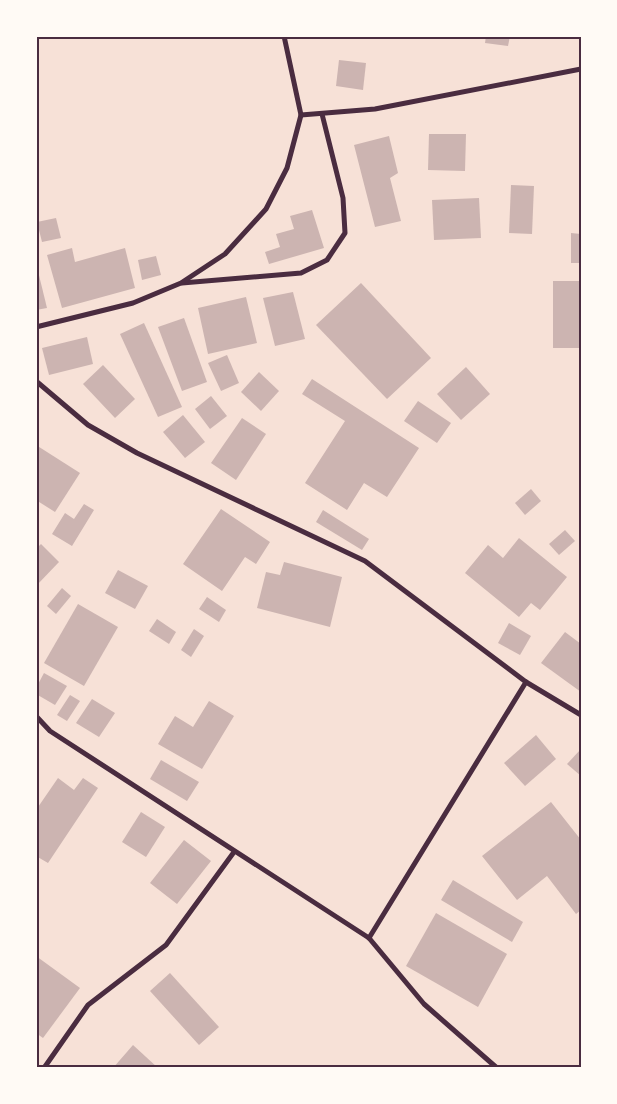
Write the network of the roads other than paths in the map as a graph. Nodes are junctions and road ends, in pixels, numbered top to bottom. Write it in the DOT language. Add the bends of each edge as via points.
graph roads {
  1 [pos="284,36"];
  2 [pos="581,69"];
  3 [pos="322,114"];
  4 [pos="302,116"];
  5 [pos="182,283"];
  6 [pos="36,327"];
  7 [pos="36,380"];
  8 [pos="526,682"];
  9 [pos="581,715"];
  10 [pos="36,716"];
  11 [pos="234,852"];
  12 [pos="369,938"];
  13 [pos="44,1068"];
  14 [pos="497,1068"];
  1 -- 4 [label="street"];
  2 -- 3 [label="street" via="374,109"];
  3 -- 4 [label="street"];
  3 -- 5 [label="street" via="342,198 345,233 327,260 301,274"];
  4 -- 5 [label="street" via="288,168 266,208 225,254"];
  5 -- 6 [label="street" via="133,303"];
  7 -- 8 [label="street" via="88,425 137,453 365,561"];
  8 -- 9 [label="street"];
  8 -- 12 [label="street"];
  10 -- 11 [label="street" via="50,731"];
  11 -- 12 [label="street"];
  11 -- 13 [label="street" via="166,945 88,1005"];
  12 -- 14 [label="street" via="424,1004"];
}
